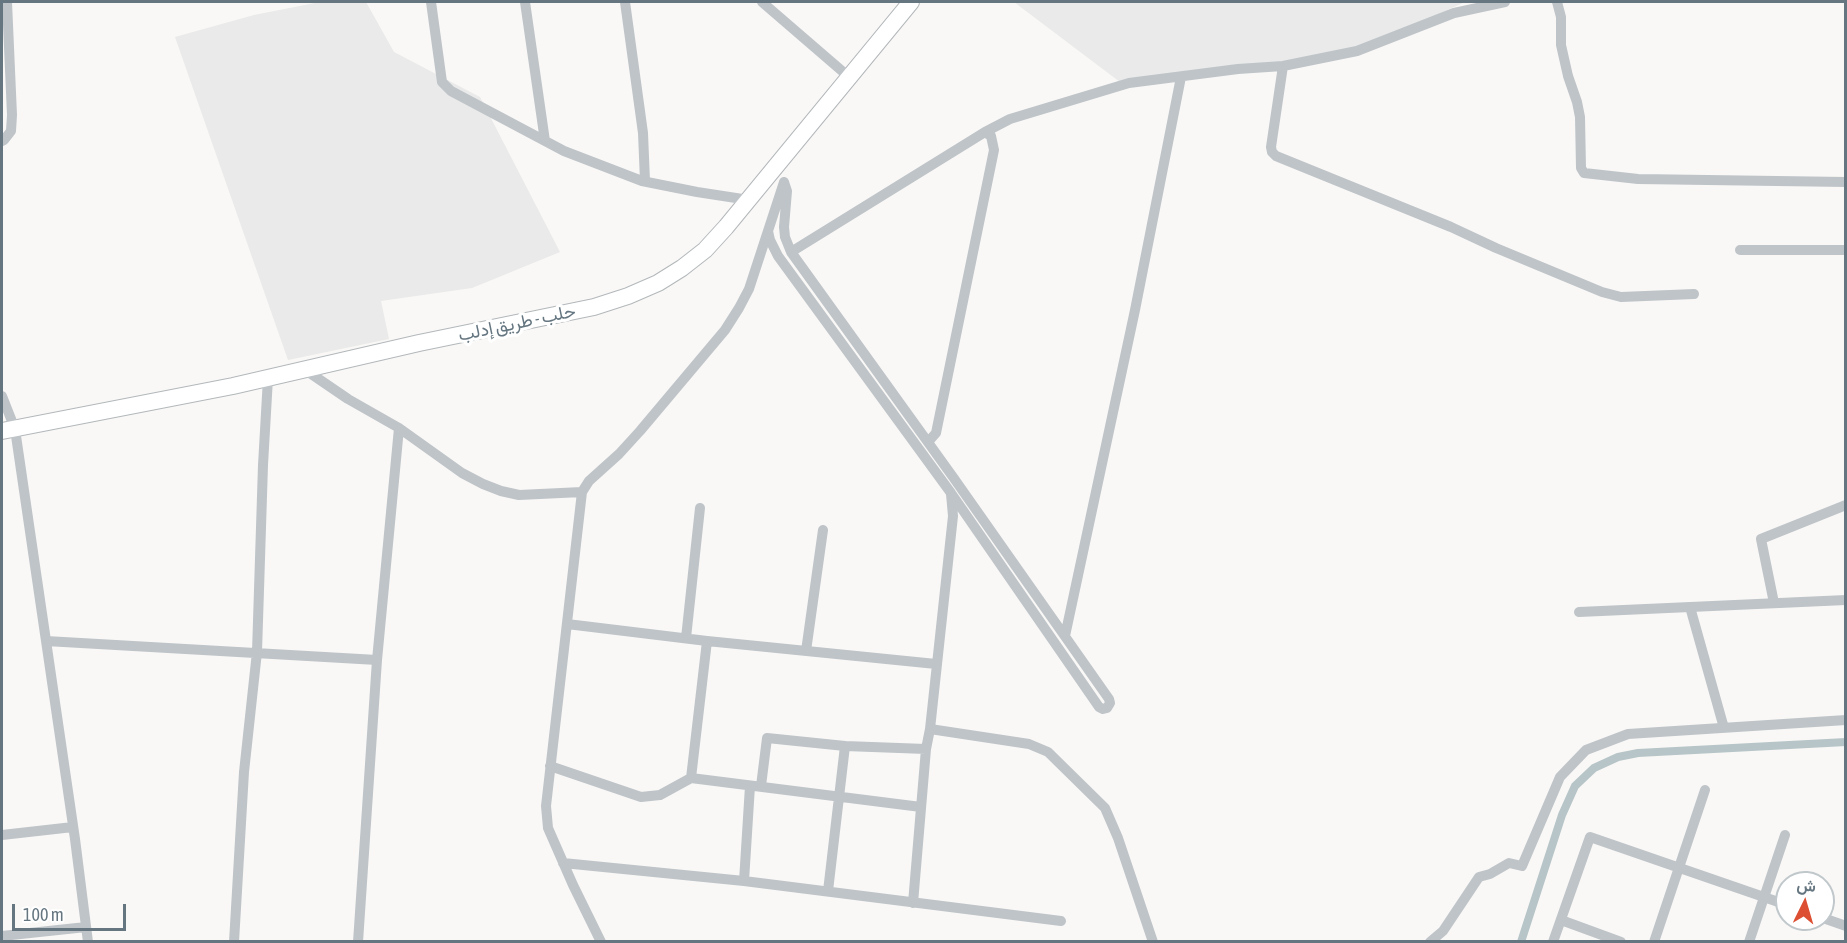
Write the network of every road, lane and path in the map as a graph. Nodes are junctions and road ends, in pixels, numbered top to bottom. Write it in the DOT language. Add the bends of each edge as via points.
graph roads {
  1 [pos="8,2"];
  2 [pos="431,2"];
  3 [pos="525,2"];
  4 [pos="625,2"];
  5 [pos="762,2"];
  6 [pos="911,2"];
  7 [pos="1505,2"];
  8 [pos="1557,2"];
  9 [pos="1283,66"];
  10 [pos="849,77"];
  11 [pos="1181,77"];
  12 [pos="985,132"];
  13 [pos="2,141"];
  14 [pos="545,141"];
  15 [pos="779,176"];
  16 [pos="645,181"];
  17 [pos="1845,182"];
  18 [pos="749,200"];
  19 [pos="768,231"];
  20 [pos="1740,250"];
  21 [pos="1845,250"];
  22 [pos="791,252"];
  23 [pos="1694,294"];
  24 [pos="304,369"];
  25 [pos="268,378"];
  26 [pos="2,396"];
  27 [pos="399,428"];
  28 [pos="8,430"];
  29 [pos="928,442"];
  30 [pos="953,477"];
  31 [pos="582,492"];
  32 [pos="951,493"];
  33 [pos="1845,505"];
  34 [pos="700,508"];
  35 [pos="822,530"];
  36 [pos="1845,600"];
  37 [pos="1774,603"];
  38 [pos="1690,607"];
  39 [pos="1579,612"];
  40 [pos="567,624"];
  41 [pos="1065,636"];
  42 [pos="686,638"];
  43 [pos="46,641"];
  44 [pos="707,641"];
  45 [pos="806,651"];
  46 [pos="256,652"];
  47 [pos="377,660"];
  48 [pos="936,664"];
  49 [pos="1845,720"];
  50 [pos="1724,728"];
  51 [pos="930,729"];
  52 [pos="845,746"];
  53 [pos="926,749"];
  54 [pos="550,766"];
  55 [pos="691,778"];
  56 [pos="756,786"];
  57 [pos="1705,790"];
  58 [pos="839,796"];
  59 [pos="921,807"];
  60 [pos="73,827"];
  61 [pos="1785,835"];
  62 [pos="2,836"];
  63 [pos="563,863"];
  64 [pos="1679,868"];
  65 [pos="744,881"];
  66 [pos="828,891"];
  67 [pos="1764,897"];
  68 [pos="1775,901"];
  69 [pos="913,903"];
  70 [pos="1561,920"];
  71 [pos="1061,921"];
  72 [pos="86,927"];
  73 [pos="2,936"];
  74 [pos="88,942"];
  75 [pos="234,942"];
  76 [pos="358,942"];
  77 [pos="601,942"];
  78 [pos="1153,942"];
  79 [pos="1430,942"];
  80 [pos="1553,942"];
  81 [pos="1621,942"];
  82 [pos="1654,942"];
  83 [pos="1749,942"];
  1 -- 13 [label="street" via="12,115 11,131"];
  2 -- 14 [label="street" via="442,82 451,91"];
  3 -- 14 [label="street"];
  4 -- 16 [label="street" via="642,122"];
  5 -- 10 [label="street"];
  6 -- 10 [label="highway, حلب - طريق إدلب"];
  7 -- 9 [label="street" via="1454,13 1357,51"];
  8 -- 17 [label="street" via="1561,45 1580,117 1584,173 1638,179"];
  9 -- 11 [label="street"];
  9 -- 23 [label="street" via="1271,147 1276,156 1602,292 1621,297"];
  10 -- 15 [label="highway, حلب - طريق إدلب"];
  11 -- 12 [label="street" via="1118,86 1010,119"];
  11 -- 41 [label="street"];
  12 -- 22 [label="street"];
  12 -- 29 [label="street" via="991,136 994,150 936,433"];
  14 -- 16 [label="street"];
  15 -- 18 [label="highway, حلب - طريق إدلب"];
  15 -- 19 [label="street"];
  15 -- 22 [label="street" via="787,191 784,227"];
  16 -- 18 [label="street"];
  18 -- 24 [label="highway, حلب - طريق إدلب" via="705,250 658,283 628,296 594,307"];
  19 -- 31 [label="street" via="749,289 725,330 640,431"];
  19 -- 32 [label="street" via="778,256"];
  20 -- 21 [label="street"];
  22 -- 29 [label="street"];
  24 -- 25 [label="highway, حلب - طريق إدلب"];
  24 -- 27 [label="street"];
  25 -- 28 [label="highway, حلب - طريق إدلب"];
  25 -- 46 [label="street"];
  26 -- 28 [label="street"];
  27 -- 31 [label="street" via="462,473 501,491 519,495"];
  27 -- 47 [label="street"];
  28 -- 43 [label="street"];
  29 -- 30 [label="street"];
  30 -- 32 [label="street"];
  30 -- 41 [label="street"];
  31 -- 40 [label="street"];
  32 -- 41 [label="street" via="1099,707 1107,708 1109,699"];
  32 -- 48 [label="street" via="953,516"];
  33 -- 37 [label="street" via="1761,539"];
  34 -- 42 [label="street"];
  35 -- 45 [label="street"];
  36 -- 37 [label="street"];
  37 -- 38 [label="street"];
  38 -- 39 [label="street"];
  38 -- 50 [label="street"];
  40 -- 42 [label="street"];
  40 -- 54 [label="street"];
  42 -- 44 [label="street"];
  43 -- 46 [label="street"];
  43 -- 60 [label="street"];
  44 -- 45 [label="street"];
  44 -- 55 [label="street"];
  45 -- 48 [label="street"];
  46 -- 47 [label="street"];
  46 -- 75 [label="street"];
  47 -- 76 [label="street"];
  48 -- 51 [label="street"];
  49 -- 50 [label="street"];
  50 -- 79 [label="street" via="1628,734 1586,750 1560,777 1522,866 1509,863 1479,877 1443,931"];
  51 -- 53 [label="street"];
  51 -- 78 [label="street" via="1029,744 1048,752 1105,808"];
  52 -- 53 [label="street"];
  52 -- 56 [label="street" via="767,738"];
  52 -- 58 [label="street"];
  53 -- 59 [label="street"];
  54 -- 55 [label="street" via="641,797 660,795"];
  54 -- 63 [label="street" via="548,828"];
  55 -- 56 [label="street"];
  56 -- 58 [label="street"];
  56 -- 65 [label="street"];
  57 -- 64 [label="street"];
  58 -- 59 [label="street"];
  58 -- 66 [label="street"];
  59 -- 69 [label="street"];
  60 -- 62 [label="street"];
  60 -- 72 [label="street"];
  61 -- 67 [label="street"];
  63 -- 65 [label="street"];
  63 -- 77 [label="street"];
  64 -- 67 [label="street"];
  64 -- 70 [label="street" via="1590,837"];
  64 -- 82 [label="street"];
  65 -- 66 [label="street"];
  66 -- 69 [label="street"];
  67 -- 68 [label="street"];
  67 -- 83 [label="street"];
  69 -- 71 [label="street"];
  70 -- 80 [label="street"];
  70 -- 81 [label="street"];
  72 -- 73 [label="street"];
  72 -- 74 [label="street"];
}
